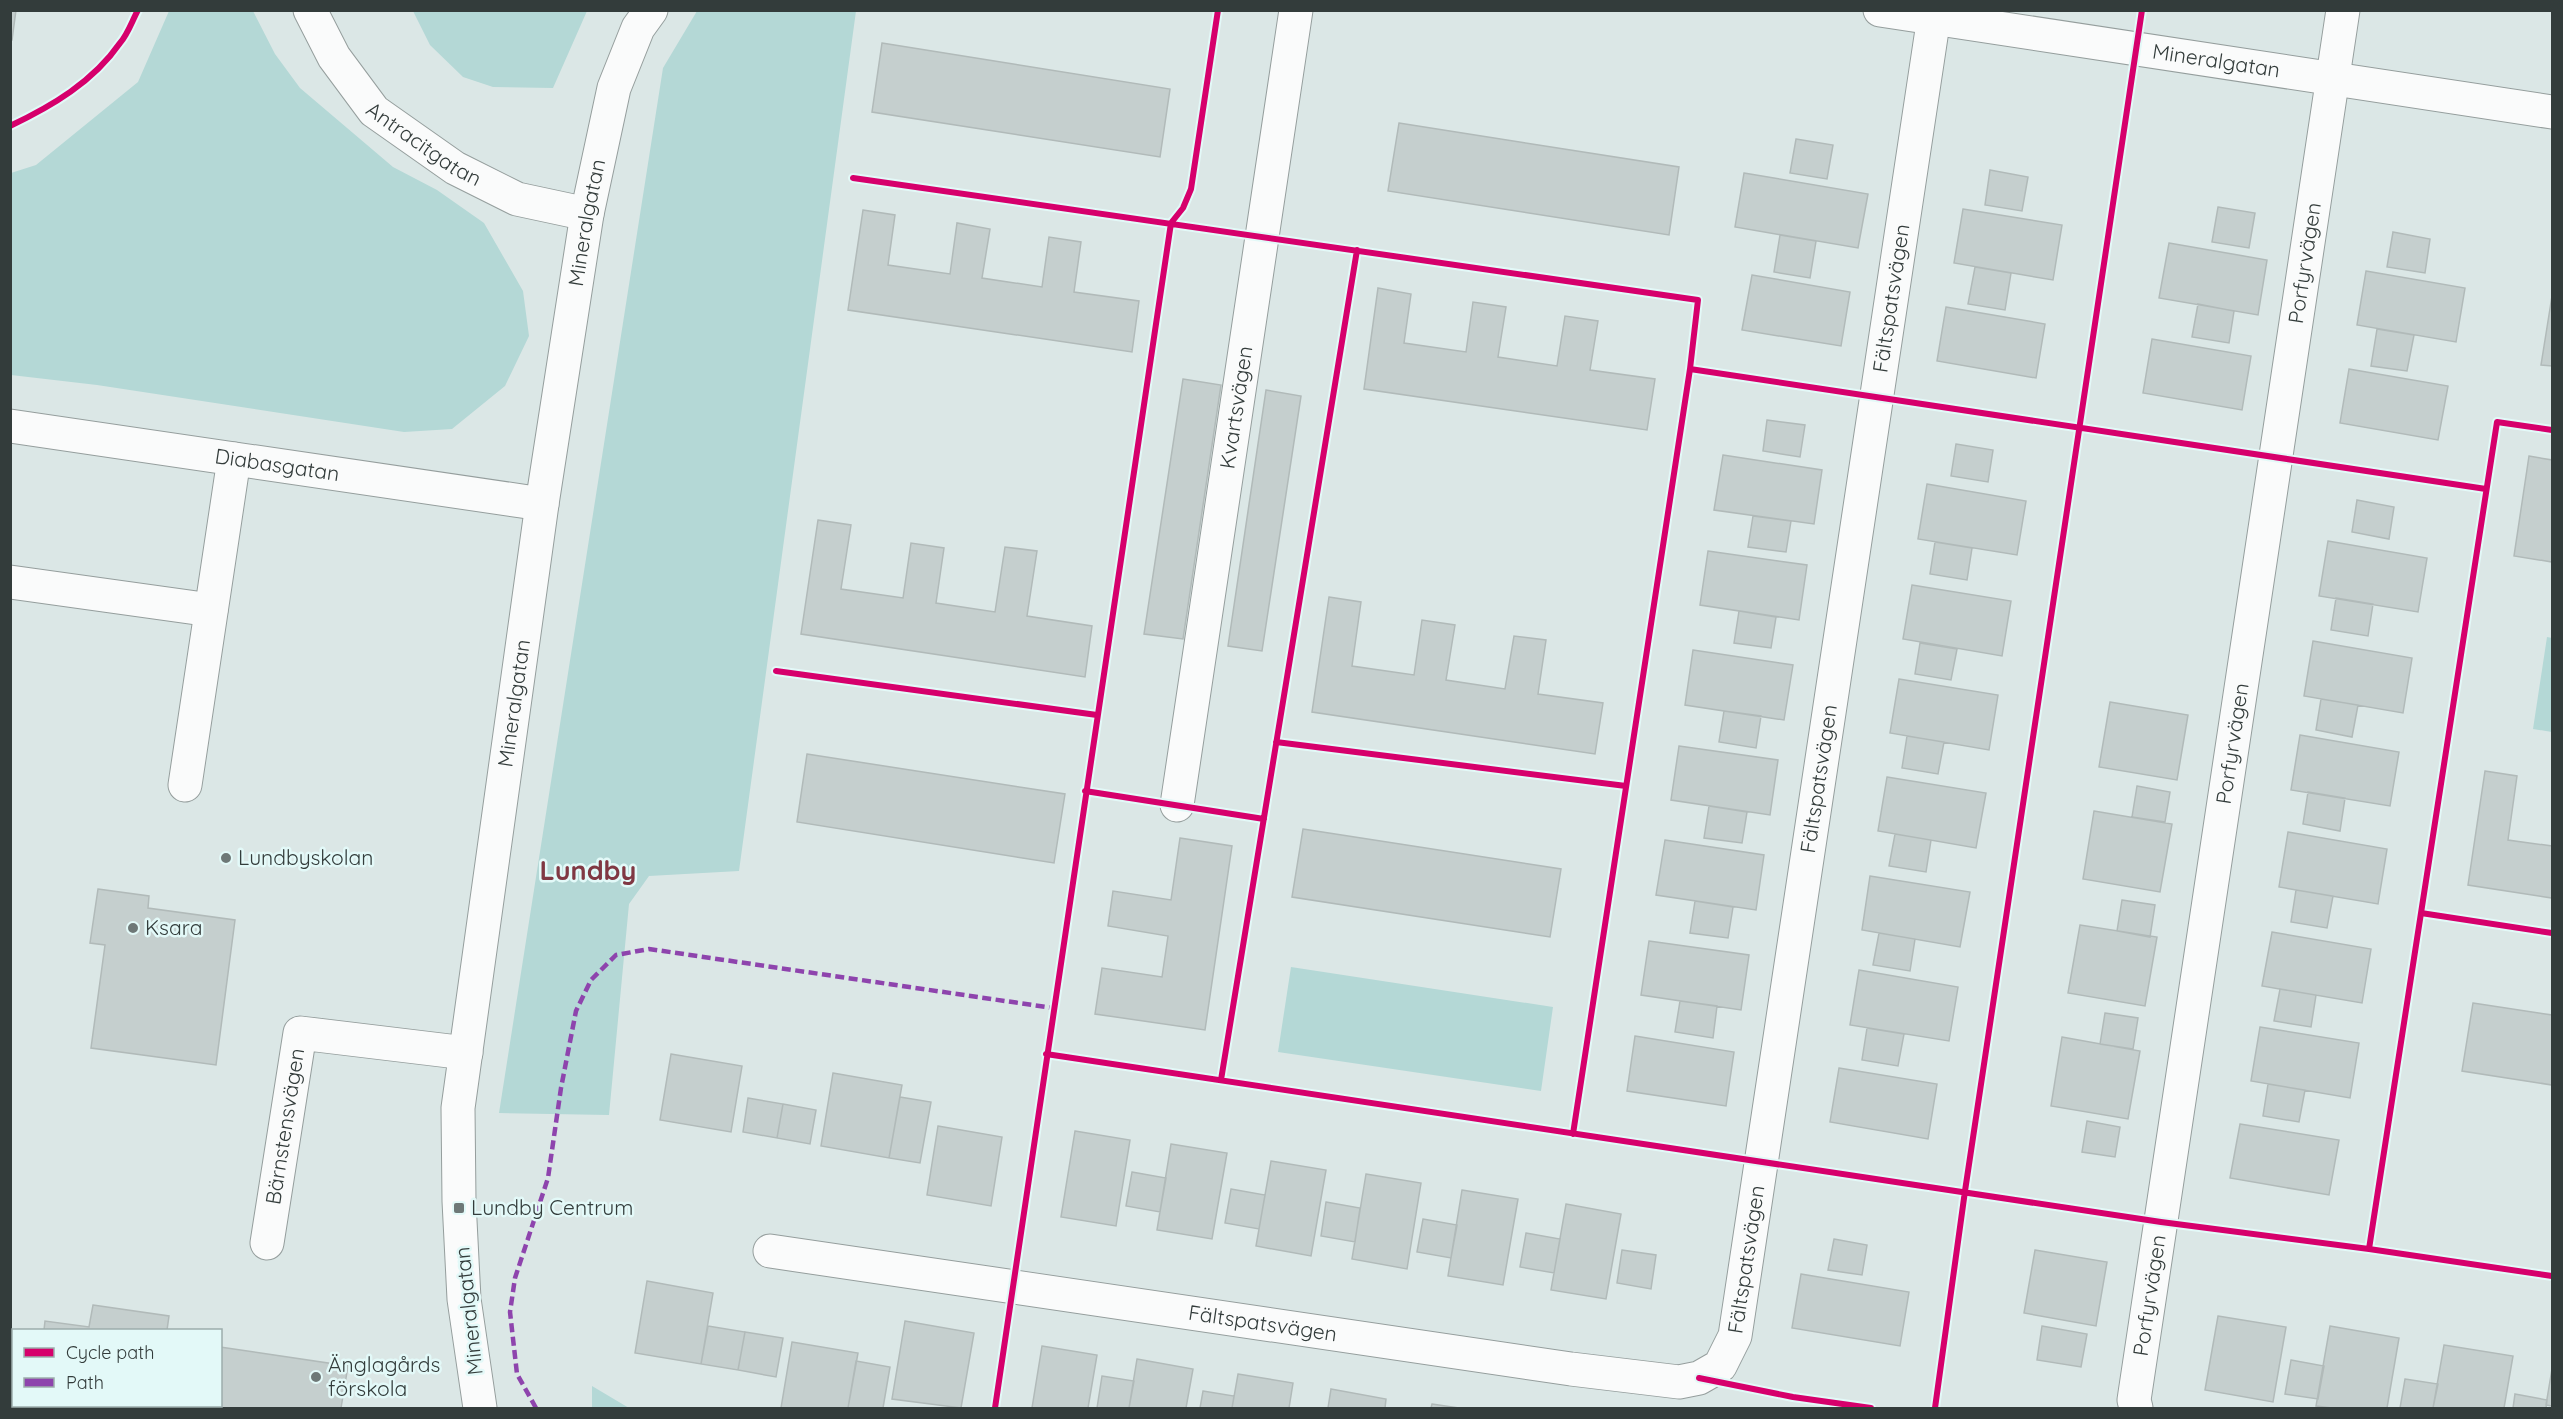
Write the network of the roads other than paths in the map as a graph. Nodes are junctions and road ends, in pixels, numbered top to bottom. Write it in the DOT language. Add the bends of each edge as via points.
graph roads {
  1 [pos="310,10"];
  2 [pos="651,10"];
  3 [pos="1296,10"];
  4 [pos="1880,10"];
  5 [pos="2343,10"];
  6 [pos="1934,15"];
  7 [pos="2333,79"];
  8 [pos="2553,112"];
  9 [pos="587,214"];
  10 [pos="10,426"];
  11 [pos="234,459"];
  12 [pos="542,504"];
  13 [pos="10,582"];
  14 [pos="211,610"];
  15 [pos="185,785"];
  16 [pos="1177,806"];
  17 [pos="466,1053"];
  18 [pos="267,1243"];
  19 [pos="770,1251"];
  20 [pos="480,1408"];
  21 [pos="2136,1408"];
  1 -- 9 [label="street, Antracitgatan" via="334,57 374,111 455,168 517,199"];
  2 -- 9 [label="street, Mineralgatan" via="638,28 614,88"];
  3 -- 16 [label="street, Kvartsvägen"];
  4 -- 6 [label="street, Mineralgatan"];
  5 -- 7 [label="street, Porfyrvägen"];
  6 -- 7 [label="street, Mineralgatan"];
  6 -- 19 [label="street, Fältspatsvägen" via="1735,1336 1720,1366 1699,1378 1679,1382 1658,1380"];
  7 -- 8 [label="street, Mineralgatan"];
  7 -- 21 [label="street, Porfyrvägen" via="2134,1400"];
  9 -- 12 [label="street, Mineralgatan"];
  10 -- 11 [label="street, Diabasgatan"];
  11 -- 12 [label="street, Diabasgatan"];
  11 -- 14 [label="street"];
  12 -- 17 [label="street, Mineralgatan"];
  13 -- 14 [label="street"];
  14 -- 15 [label="street"];
  17 -- 18 [label="street, Bärnstensvägen" via="300,1033"];
  17 -- 20 [label="street, Mineralgatan" via="458,1108 459,1202 464,1299"];
}
